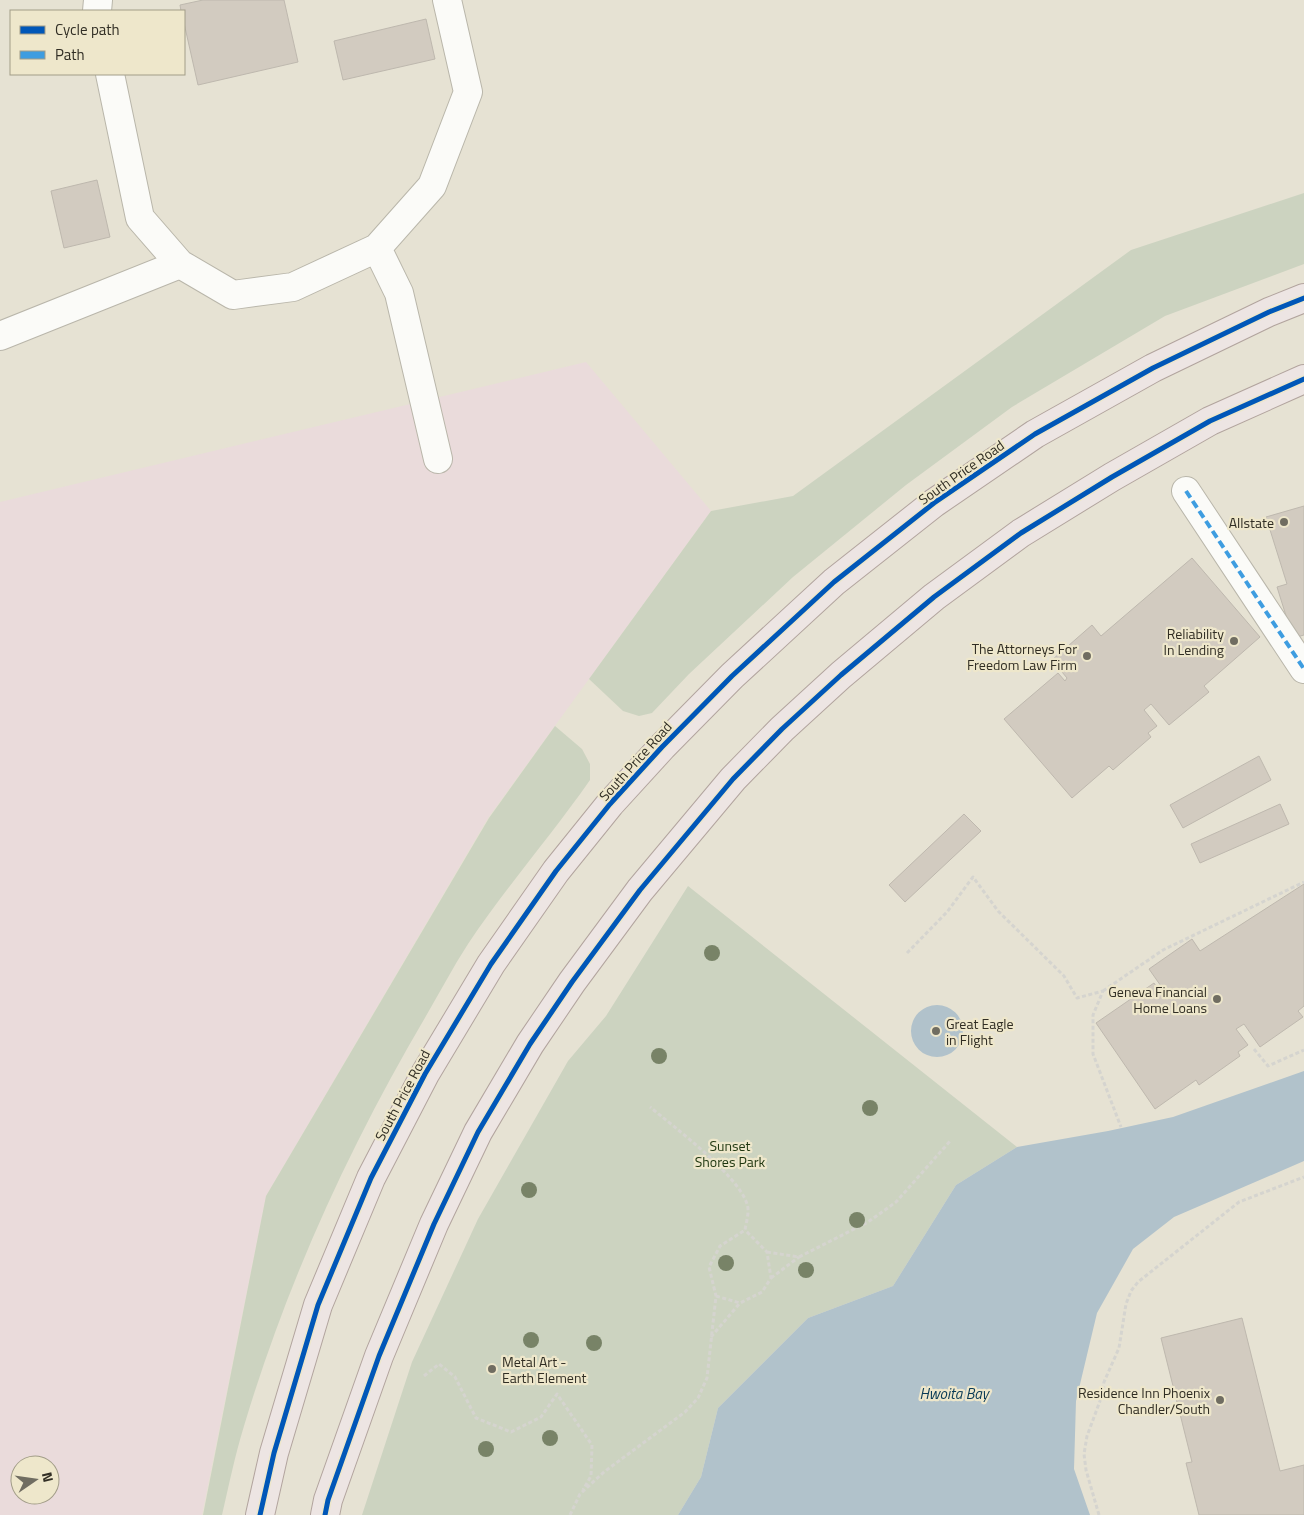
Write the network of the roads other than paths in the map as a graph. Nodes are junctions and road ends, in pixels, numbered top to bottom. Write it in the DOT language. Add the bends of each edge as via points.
graph roads {
  1 [pos="448,0"];
  2 [pos="110,75"];
  3 [pos="377,248"];
  4 [pos="180,264"];
  5 [pos="1304,298"];
  6 [pos="0,336"];
  7 [pos="1304,379"];
  8 [pos="438,459"];
  9 [pos="1186,491"];
  10 [pos="1304,669"];
  11 [pos="260,1515"];
  12 [pos="325,1515"];
  1 -- 3 [label="street" via="468,92 432,186"];
  2 -- 4 [label="street" via="140,218"];
  3 -- 4 [label="street" via="292,287 233,295"];
  3 -- 8 [label="street" via="399,293"];
  4 -- 6 [label="street"];
  5 -- 11 [label="main road, South Price Road" via="1153,368 1036,434 934,503 834,582 739,669 610,804 556,871 491,964 425,1074 371,1178 318,1305 274,1453"];
  7 -- 12 [label="main road" via="1210,420 1021,533 934,597 840,675 733,779 640,890 572,982 530,1044 478,1132 434,1224 379,1356"];
  9 -- 10 [label="street"];
}
